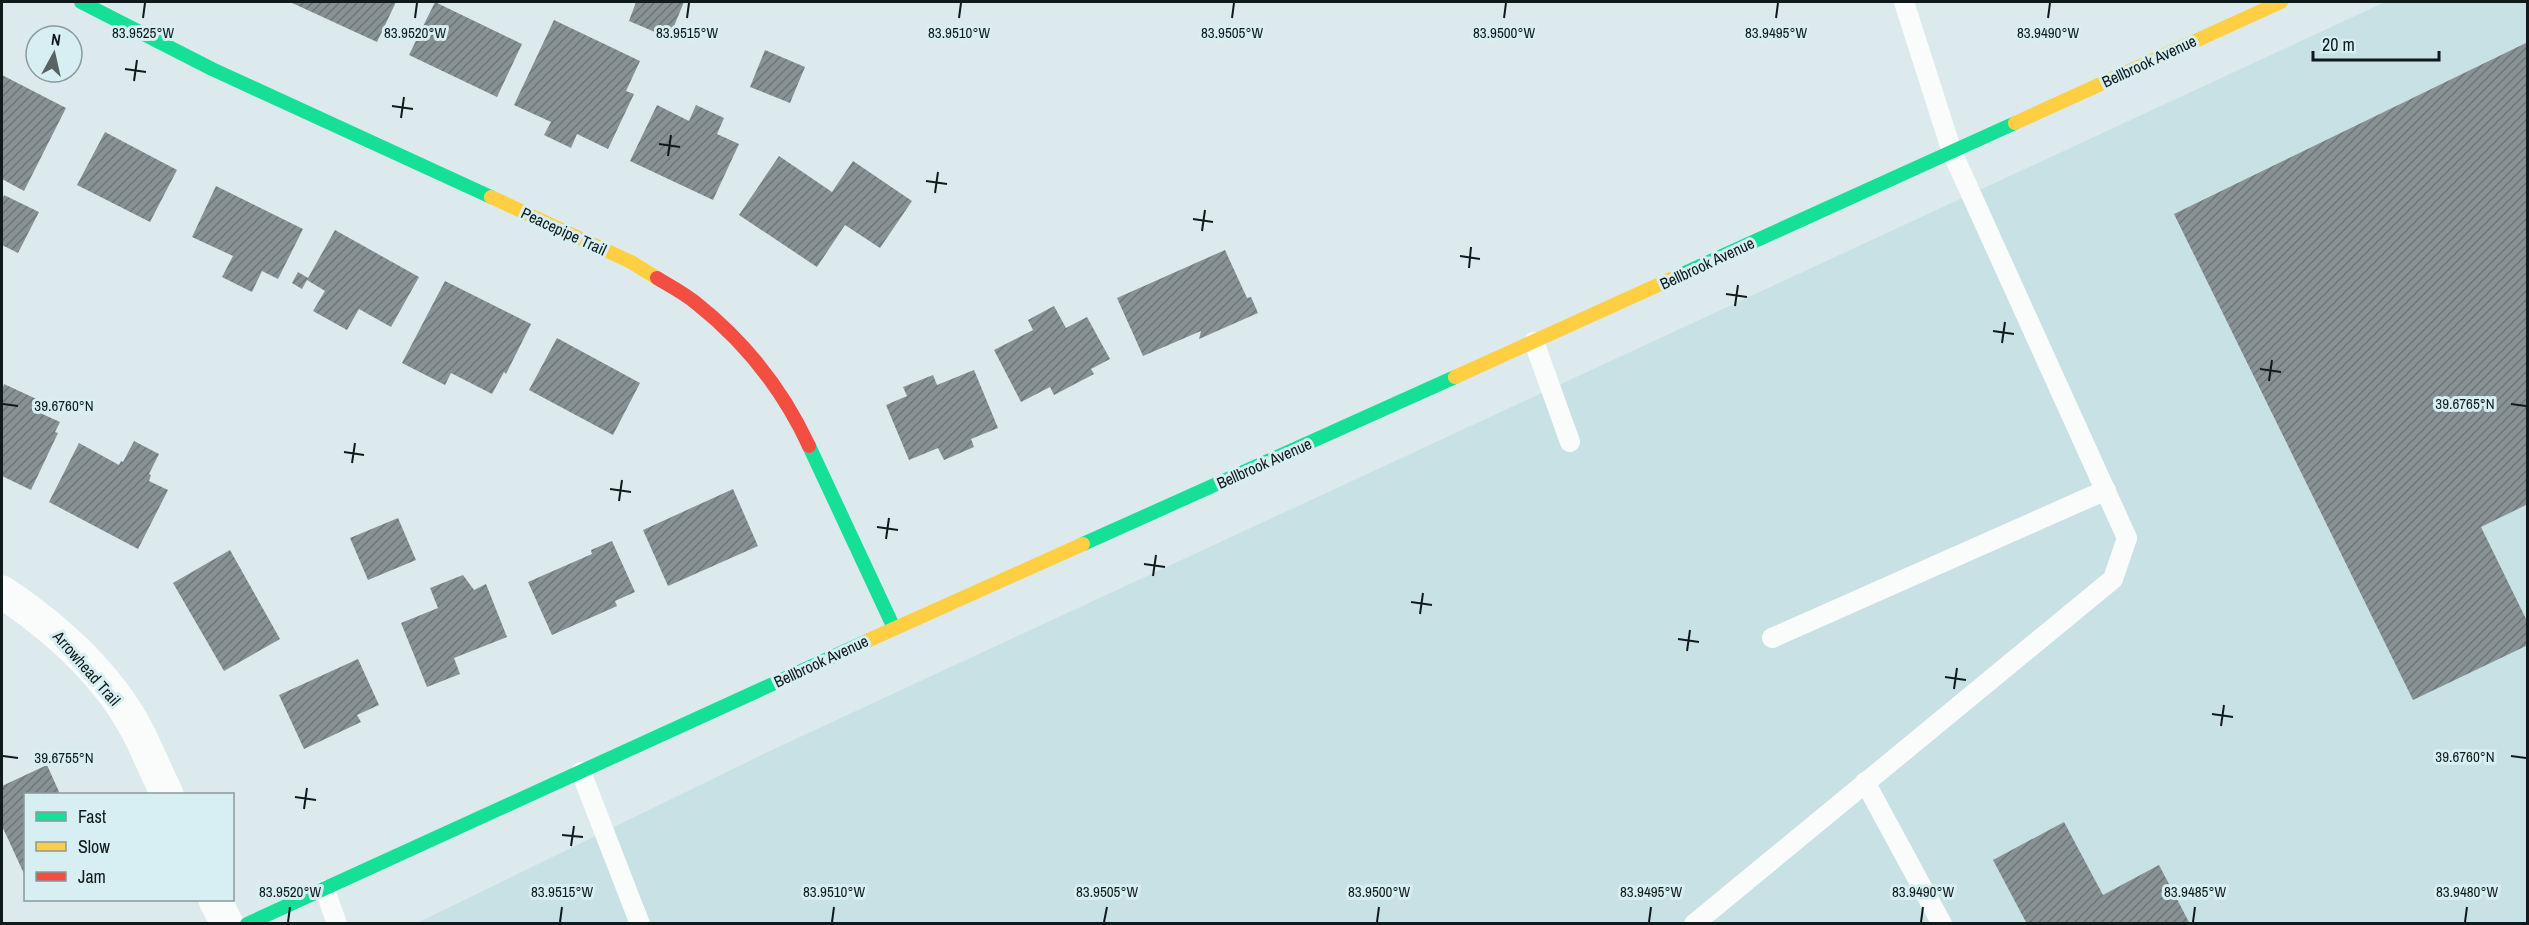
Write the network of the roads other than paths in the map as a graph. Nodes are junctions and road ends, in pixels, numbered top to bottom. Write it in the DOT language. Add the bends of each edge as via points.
graph roads {
  1 [pos="81,2"];
  2 [pos="1904,2"];
  3 [pos="2281,2"];
  4 [pos="1952,152"];
  5 [pos="1534,342"];
  6 [pos="1570,442"];
  7 [pos="2106,490"];
  8 [pos="2,592"];
  9 [pos="894,628"];
  10 [pos="1772,638"];
  11 [pos="581,772"];
  12 [pos="1865,782"];
  13 [pos="166,793"];
  14 [pos="325,890"];
  15 [pos="216,901"];
  16 [pos="227,924"];
  17 [pos="247,924"];
  18 [pos="337,924"];
  19 [pos="640,924"];
  20 [pos="1694,924"];
  21 [pos="1942,924"];
  1 -- 9 [label="street, Peacepipe Trail" via="212,69 631,262 695,302 746,349 792,410"];
  2 -- 4 [label="lane"];
  3 -- 4 [label="street, Bellbrook Avenue"];
  4 -- 5 [label="street, Bellbrook Avenue"];
  4 -- 7 [label="lane"];
  5 -- 6 [label="lane"];
  5 -- 9 [label="street, Bellbrook Avenue"];
  7 -- 10 [label="lane"];
  7 -- 12 [label="lane" via="2127,538 2113,579"];
  8 -- 13 [label="street, Arrowhead Trail" via="61,634 109,688 137,730"];
  9 -- 11 [label="street, Bellbrook Avenue"];
  11 -- 14 [label="street, Bellbrook Avenue"];
  11 -- 19 [label="lane"];
  12 -- 20 [label="lane"];
  12 -- 21 [label="lane"];
  14 -- 17 [label="street, Bellbrook Avenue"];
  14 -- 18 [label="lane"];
  15 -- 16 [label="street"];
}
